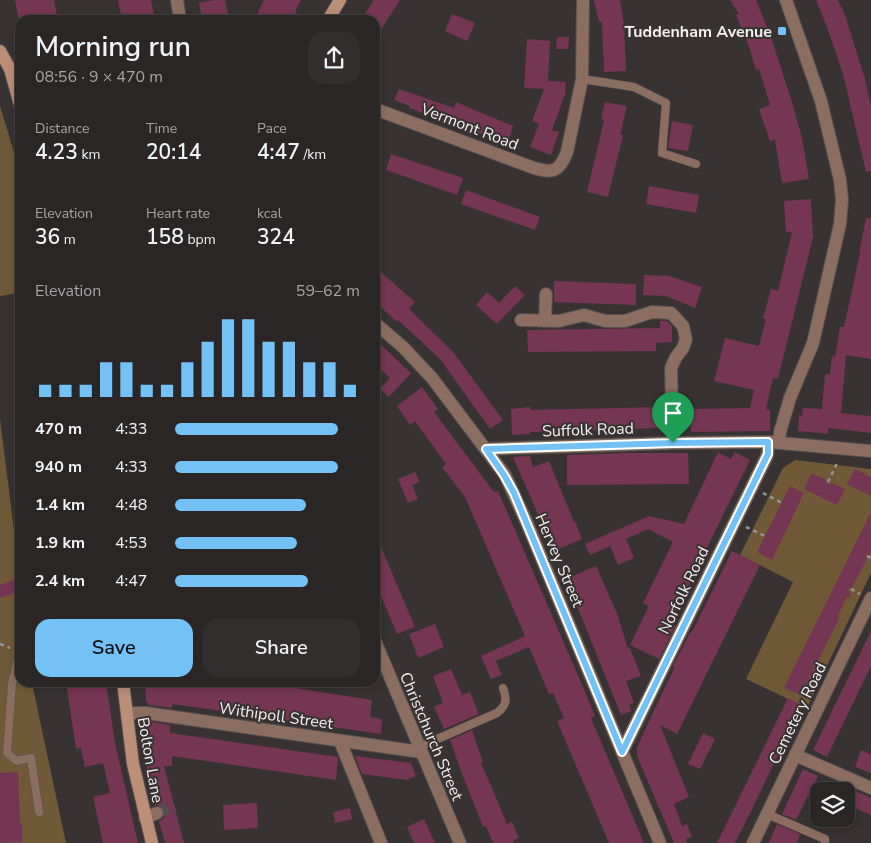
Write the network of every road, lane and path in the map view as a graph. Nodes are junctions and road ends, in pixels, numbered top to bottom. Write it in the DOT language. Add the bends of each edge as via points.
graph roads {
  1 [pos="177,0"];
  2 [pos="340,0"];
  3 [pos="583,0"];
  4 [pos="786,0"];
  5 [pos="179,15"];
  6 [pos="331,15"];
  7 [pos="0,51"];
  8 [pos="15,69"];
  9 [pos="582,79"];
  10 [pos="380,111"];
  11 [pos="696,164"];
  12 [pos="546,294"];
  13 [pos="521,320"];
  14 [pos="545,321"];
  15 [pos="380,328"];
  16 [pos="774,442"];
  17 [pos="673,443"];
  18 [pos="486,449"];
  19 [pos="871,451"];
  20 [pos="840,458"];
  21 [pos="828,482"];
  22 [pos="758,491"];
  23 [pos="782,503"];
  24 [pos="742,524"];
  25 [pos="765,536"];
  26 [pos="867,556"];
  27 [pos="871,558"];
  28 [pos="850,589"];
  29 [pos="867,597"];
  30 [pos="380,652"];
  31 [pos="15,671"];
  32 [pos="123,687"];
  33 [pos="503,688"];
  34 [pos="126,713"];
  35 [pos="340,741"];
  36 [pos="420,749"];
  37 [pos="622,752"];
  38 [pos="795,756"];
  39 [pos="871,788"];
  40 [pos="39,812"];
  41 [pos="767,814"];
  42 [pos="152,843"];
  43 [pos="381,843"];
  44 [pos="460,843"];
  45 [pos="660,843"];
  46 [pos="753,843"];
  47 [pos="825,843"];
  1 -- 5 [label="street"];
  2 -- 6 [label="main road"];
  3 -- 9 [label="street"];
  4 -- 16 [label="street" via="821,100 842,200 840,224 813,343"];
  7 -- 8 [label="main road"];
  9 -- 10 [label="street, Vermont Road" via="567,152 563,162 553,171 534,168"];
  9 -- 11 [label="lane" via="634,87 666,103 662,153"];
  12 -- 14 [label="street"];
  13 -- 14 [label="street"];
  14 -- 17 [label="street" via="584,315 625,321 652,312 671,313 683,326 686,339 671,368"];
  15 -- 18 [label="street, Hervey Street" via="426,370"];
  16 -- 17 [label="street, Suffolk Road"];
  16 -- 19 [label="street, Suffolk Road"];
  16 -- 37 [label="street, Norfolk Road"];
  17 -- 18 [label="street, Suffolk Road"];
  18 -- 37 [label="street, Hervey Street" via="514,493"];
  20 -- 21 [label="path"];
  22 -- 23 [label="path"];
  24 -- 25 [label="path"];
  26 -- 27 [label="path"];
  28 -- 29 [label="path"];
  29 -- 38 [label="street, Cemetery Road"];
  30 -- 36 [label="street, Christchurch Street"];
  31 -- 40 [label="lane" via="7,754 17,761 30,758"];
  32 -- 34 [label="main road, Bolton Lane"];
  33 -- 36 [label="lane" via="504,708"];
  34 -- 35 [label="street, Withipoll Street" via="146,713"];
  34 -- 42 [label="main road, Bolton Lane" via="133,764 151,816"];
  35 -- 36 [label="street, Withipoll Street"];
  35 -- 43 [label="street"];
  36 -- 44 [label="street, Christchurch Street"];
  37 -- 45 [label="street, Hervey Street"];
  38 -- 39 [label="street"];
  38 -- 41 [label="street, Cemetery Road"];
  41 -- 46 [label="street, Cemetery Road"];
  41 -- 47 [label="lane" via="826,839"];
}
